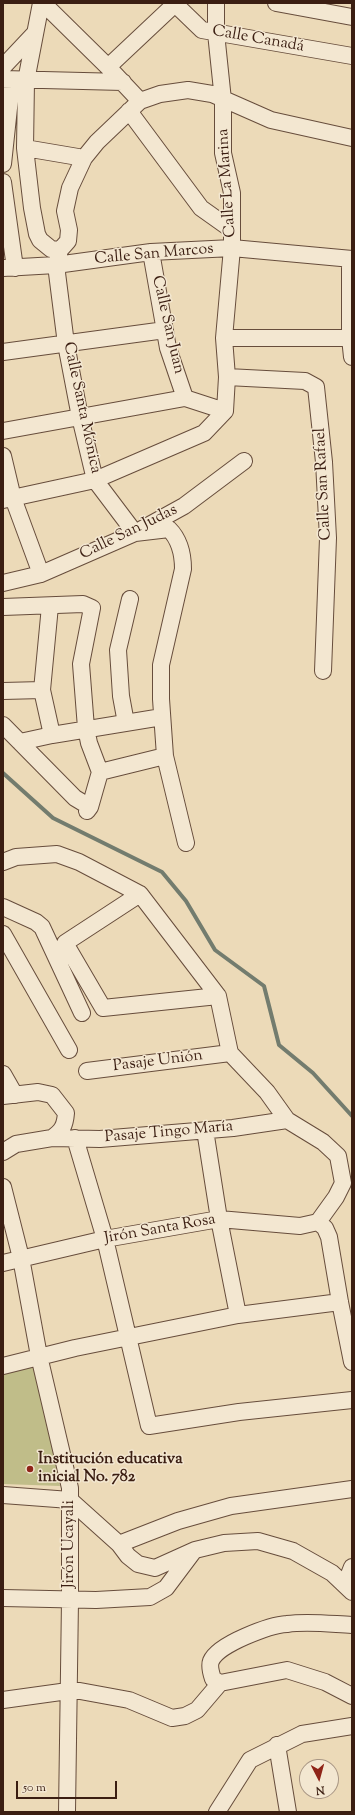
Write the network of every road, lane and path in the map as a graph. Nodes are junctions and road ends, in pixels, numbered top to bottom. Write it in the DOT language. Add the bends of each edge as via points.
graph roads {
  1 [pos="42,3"];
  2 [pos="174,3"];
  3 [pos="216,3"];
  4 [pos="276,3"];
  5 [pos="305,6"];
  6 [pos="352,17"];
  7 [pos="35,33"];
  8 [pos="216,33"];
  9 [pos="352,56"];
  10 [pos="3,67"];
  11 [pos="108,67"];
  12 [pos="14,80"];
  13 [pos="123,82"];
  14 [pos="223,100"];
  15 [pos="134,106"];
  16 [pos="352,138"];
  17 [pos="25,148"];
  18 [pos="84,158"];
  19 [pos="3,164"];
  20 [pos="3,182"];
  21 [pos="232,230"];
  22 [pos="232,248"];
  23 [pos="151,252"];
  24 [pos="58,258"];
  25 [pos="351,259"];
  26 [pos="9,268"];
  27 [pos="165,330"];
  28 [pos="224,338"];
  29 [pos="351,338"];
  30 [pos="66,344"];
  31 [pos="3,352"];
  32 [pos="352,357"];
  33 [pos="227,376"];
  34 [pos="185,398"];
  35 [pos="225,411"];
  36 [pos="80,417"];
  37 [pos="3,431"];
  38 [pos="3,456"];
  39 [pos="244,462"];
  40 [pos="95,480"];
  41 [pos="8,499"];
  42 [pos="135,533"];
  43 [pos="41,574"];
  44 [pos="3,583"];
  45 [pos="130,599"];
  46 [pos="50,606"];
  47 [pos="3,607"];
  48 [pos="323,671"];
  49 [pos="42,690"];
  50 [pos="3,692"];
  51 [pos="162,717"];
  52 [pos="126,723"];
  53 [pos="3,725"];
  54 [pos="86,728"];
  55 [pos="52,735"];
  56 [pos="20,742"];
  57 [pos="166,756"];
  58 [pos="100,772"];
  59 [pos="186,843"];
  60 [pos="3,862"];
  61 [pos="140,894"];
  62 [pos="3,907"];
  63 [pos="26,918"];
  64 [pos="3,934"];
  65 [pos="218,996"];
  66 [pos="82,1013"];
  67 [pos="69,1050"];
  68 [pos="230,1053"];
  69 [pos="87,1071"];
  70 [pos="3,1074"];
  71 [pos="9,1096"];
  72 [pos="287,1120"];
  73 [pos="204,1130"];
  74 [pos="52,1138"];
  75 [pos="75,1138"];
  76 [pos="3,1152"];
  77 [pos="3,1187"];
  78 [pos="219,1219"];
  79 [pos="318,1222"];
  80 [pos="105,1240"];
  81 [pos="21,1258"];
  82 [pos="3,1263"];
  83 [pos="340,1302"];
  84 [pos="238,1315"];
  85 [pos="129,1338"];
  86 [pos="39,1356"];
  87 [pos="352,1362"];
  88 [pos="3,1366"];
  89 [pos="352,1400"];
  90 [pos="352,1489"];
  91 [pos="3,1495"];
  92 [pos="70,1500"];
  93 [pos="119,1544"];
  94 [pos="195,1550"];
  95 [pos="352,1567"];
  96 [pos="348,1588"];
  97 [pos="3,1598"];
  98 [pos="70,1600"];
  99 [pos="352,1625"];
  100 [pos="220,1683"];
  101 [pos="68,1691"];
  102 [pos="352,1696"];
  103 [pos="3,1700"];
  104 [pos="352,1726"];
  105 [pos="277,1745"];
  106 [pos="66,1812"];
  107 [pos="217,1812"];
  108 [pos="288,1812"];
  1 -- 7 [label="street"];
  1 -- 11 [label="street"];
  2 -- 8 [label="street, Calle Canadá" via="202,30"];
  2 -- 11 [label="street"];
  3 -- 8 [label="street, Calle La Marina"];
  4 -- 5 [label="street"];
  5 -- 6 [label="street"];
  7 -- 10 [label="street"];
  7 -- 12 [label="street"];
  8 -- 9 [label="street, Calle Canadá"];
  8 -- 14 [label="street, Calle La Marina"];
  11 -- 13 [label="street"];
  12 -- 13 [label="street"];
  12 -- 17 [label="street"];
  12 -- 19 [label="street"];
  13 -- 15 [label="street"];
  14 -- 15 [label="street" via="212,94 188,90 160,94"];
  14 -- 16 [label="street" via="271,120"];
  14 -- 21 [label="street, Calle La Marina" via="223,153 232,193"];
  15 -- 18 [label="street"];
  15 -- 21 [label="street" via="201,208"];
  17 -- 18 [label="street"];
  17 -- 24 [label="street" via="37,234"];
  18 -- 24 [label="street" via="70,188 65,211 69,230 68,241"];
  20 -- 26 [label="street"];
  21 -- 22 [label="street, Calle La Marina"];
  22 -- 23 [label="street, Calle San Marcos"];
  22 -- 25 [label="street, Calle San Marcos"];
  22 -- 28 [label="street, Calle La Marina"];
  23 -- 24 [label="street, Calle San Marcos"];
  23 -- 27 [label="street, Calle San Juan"];
  24 -- 26 [label="street, Calle San Marcos"];
  24 -- 30 [label="street, Calle Santa Mónica"];
  25 -- 29 [label="street"];
  27 -- 30 [label="street"];
  27 -- 34 [label="street, Calle San Juan" via="168,348"];
  28 -- 29 [label="street"];
  28 -- 33 [label="street, Calle La Marina"];
  29 -- 32 [label="street"];
  30 -- 31 [label="street"];
  30 -- 36 [label="street, Calle Santa Mónica"];
  33 -- 35 [label="street, Calle La Marina"];
  33 -- 48 [label="street, Calle San Rafael" via="305,381 316,387 324,462 328,538"];
  34 -- 35 [label="street"];
  34 -- 36 [label="street"];
  35 -- 40 [label="street" via="204,433"];
  36 -- 37 [label="street"];
  36 -- 40 [label="street, Calle Santa Mónica"];
  38 -- 41 [label="street"];
  39 -- 42 [label="street, Calle San Judas" via="184,506"];
  40 -- 41 [label="street"];
  40 -- 42 [label="street, Calle Santa Mónica"];
  41 -- 43 [label="street"];
  42 -- 43 [label="street, Calle San Judas"];
  42 -- 51 [label="street" via="169,529 175,535 183,554 183,569 161,665"];
  43 -- 44 [label="street, Calle San Judas"];
  45 -- 52 [label="street" via="118,650 121,696"];
  46 -- 47 [label="street"];
  46 -- 49 [label="street"];
  46 -- 54 [label="street" via="83,604 92,608 81,664"];
  49 -- 50 [label="street"];
  49 -- 55 [label="street"];
  51 -- 52 [label="street"];
  51 -- 57 [label="street"];
  52 -- 54 [label="street"];
  53 -- 56 [label="street"];
  54 -- 55 [label="street"];
  54 -- 58 [label="street"];
  55 -- 56 [label="street"];
  56 -- 58 [label="street" via="88,809"];
  57 -- 58 [label="street"];
  57 -- 59 [label="street"];
  60 -- 61 [label="street" via="16,857 57,854 79,862"];
  61 -- 65 [label="street"];
  61 -- 65 [label="street" via="64,943 102,1008"];
  62 -- 63 [label="street"];
  63 -- 64 [label="street"];
  63 -- 66 [label="street" via="42,927"];
  64 -- 67 [label="street"];
  65 -- 68 [label="street"];
  68 -- 69 [label="street, Pasaje Unión"];
  68 -- 72 [label="street" via="267,1092"];
  70 -- 71 [label="street"];
  71 -- 74 [label="street" via="38,1092 52,1096 66,1113 61,1132"];
  72 -- 73 [label="street, Pasaje Tingo María"];
  72 -- 79 [label="street" via="323,1142 338,1156 343,1183"];
  73 -- 75 [label="street, Pasaje Tingo María" via="100,1139"];
  73 -- 78 [label="street"];
  74 -- 75 [label="street, Pasaje Tingo María"];
  74 -- 76 [label="street, Pasaje Tingo María" via="16,1144"];
  75 -- 80 [label="street"];
  77 -- 81 [label="street, Jirón Ucayali"];
  78 -- 79 [label="street, Jirón Santa Rosa" via="300,1226"];
  78 -- 80 [label="street, Jirón Santa Rosa"];
  78 -- 84 [label="street"];
  79 -- 83 [label="street" via="325,1228 329,1237"];
  80 -- 81 [label="street, Jirón Santa Rosa"];
  80 -- 85 [label="street"];
  81 -- 82 [label="street, Jirón Santa Rosa"];
  81 -- 86 [label="street, Jirón Ucayali"];
  83 -- 84 [label="street"];
  83 -- 87 [label="street"];
  84 -- 85 [label="street"];
  85 -- 86 [label="street"];
  85 -- 89 [label="street" via="148,1426 239,1412"];
  86 -- 88 [label="street"];
  86 -- 92 [label="street, Jirón Ucayali" via="67,1471"];
  90 -- 93 [label="street" via="231,1506 178,1521"];
  91 -- 92 [label="street"];
  92 -- 93 [label="street"];
  92 -- 98 [label="street, Jirón Ucayali"];
  93 -- 94 [label="street" via="138,1564 155,1568"];
  94 -- 96 [label="street" via="224,1543 258,1541 293,1551 332,1572"];
  94 -- 98 [label="street" via="166,1588 150,1597"];
  95 -- 96 [label="street"];
  97 -- 98 [label="street"];
  98 -- 101 [label="street, Jirón Ucayali"];
  99 -- 100 [label="street" via="287,1624 248,1635 218,1652 211,1661 213,1679"];
  100 -- 101 [label="street" via="197,1710 185,1716 172,1718 129,1700"];
  100 -- 102 [label="street" via="286,1670 325,1682"];
  101 -- 103 [label="street"];
  101 -- 106 [label="street, Jirón Ucayali"];
  104 -- 105 [label="street" via="302,1734"];
  105 -- 107 [label="street" via="250,1760"];
  105 -- 108 [label="street"];
}
